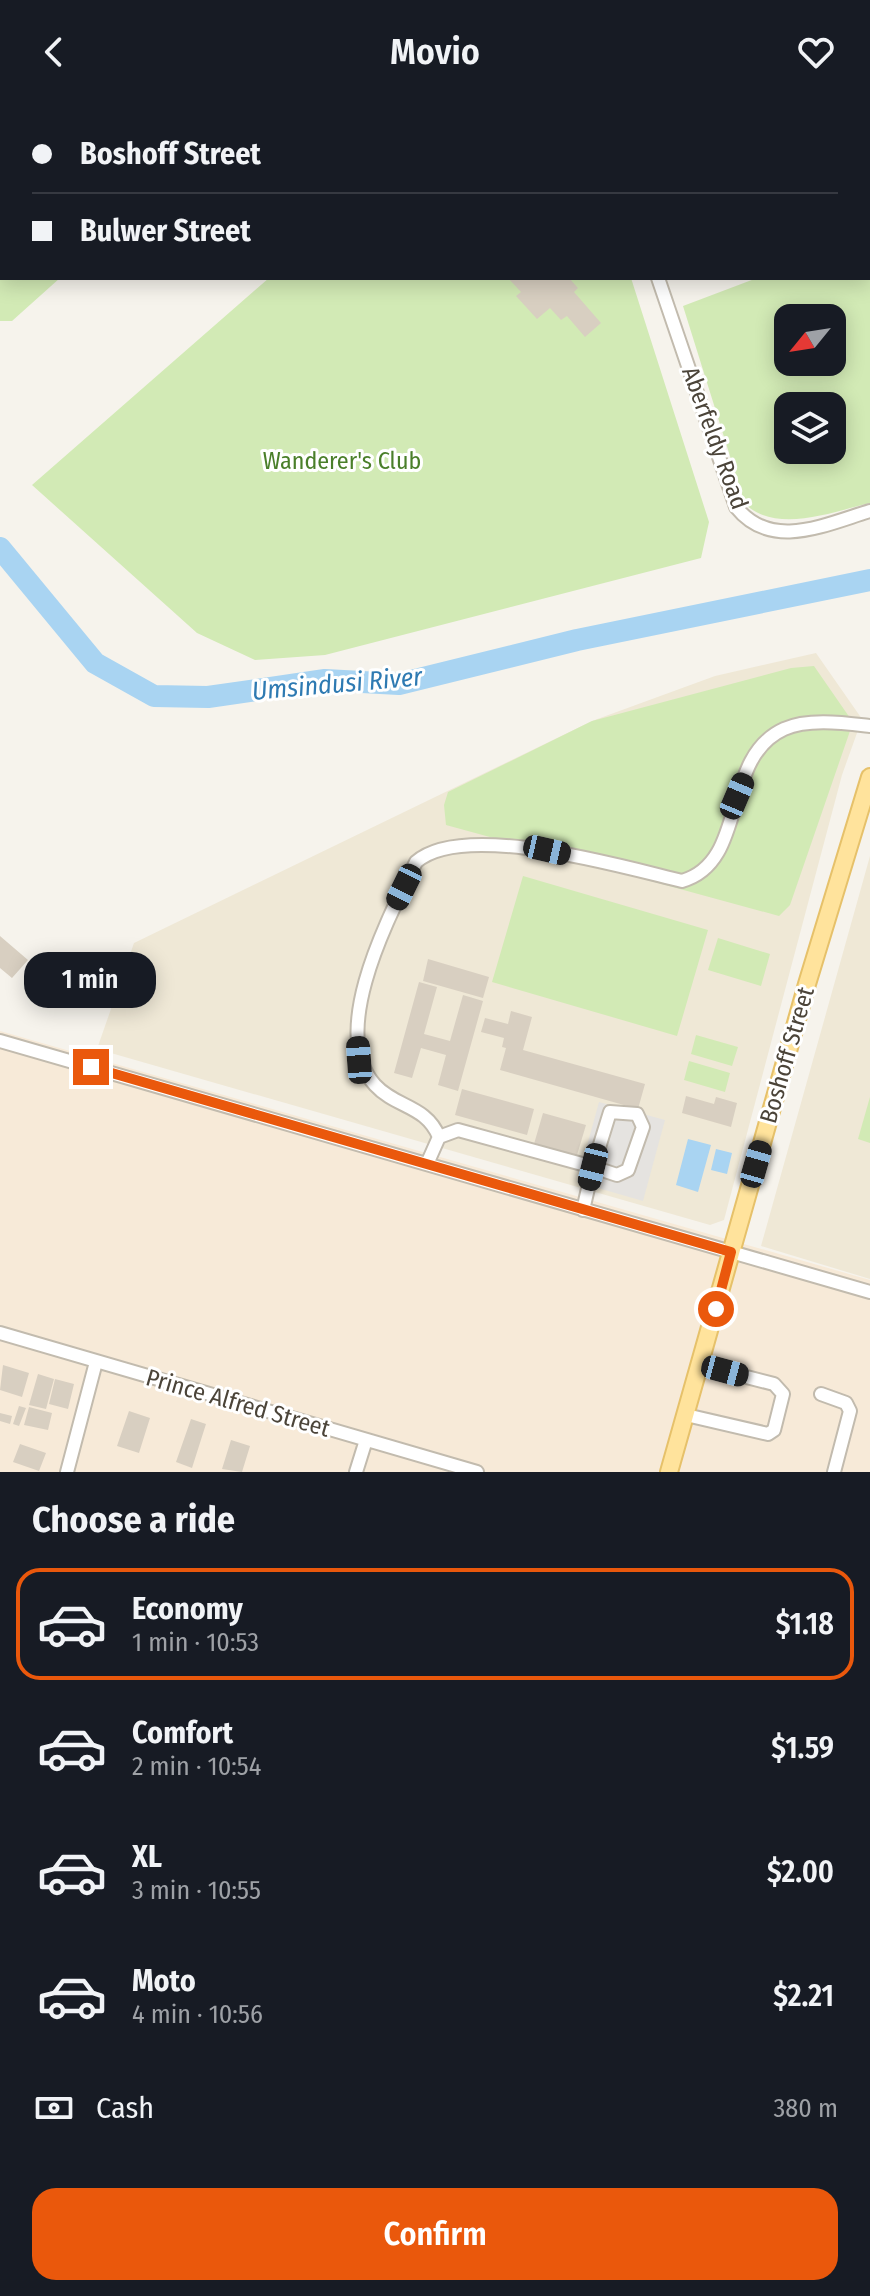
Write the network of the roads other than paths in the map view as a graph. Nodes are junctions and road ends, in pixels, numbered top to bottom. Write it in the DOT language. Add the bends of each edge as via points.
graph roads {
  1 [pos="659,280"];
  2 [pos="870,511"];
  3 [pos="870,726"];
  4 [pos="870,777"];
  5 [pos="0,1041"];
  6 [pos="439,1137"];
  7 [pos="427,1164"];
  8 [pos="593,1167"];
  9 [pos="583,1210"];
  10 [pos="731,1252"];
  11 [pos="870,1292"];
  12 [pos="0,1333"];
  13 [pos="96,1362"];
  14 [pos="700,1365"];
  15 [pos="821,1394"];
  16 [pos="686,1415"];
  17 [pos="366,1440"];
  18 [pos="67,1472"];
  19 [pos="356,1472"];
  20 [pos="477,1472"];
  21 [pos="669,1472"];
  22 [pos="834,1472"];
  1 -- 2 [label="street, Aberfeldy Road" via="736,507 748,522 765,531 808,529"];
  3 -- 6 [label="street" via="835,722 786,728 771,737 755,753 719,854 697,877 682,881 547,850 500,847 444,847 416,862 366,978 357,1033 359,1060 387,1098 430,1118"];
  4 -- 10 [label="main road, Boshoff Street"];
  5 -- 7 [label="street"];
  6 -- 7 [label="street"];
  6 -- 8 [label="street" via="465,1130"];
  7 -- 9 [label="street"];
  8 -- 8 [label="street" via="610,1112 637,1114 643,1127 628,1170 617,1175"];
  8 -- 9 [label="street"];
  9 -- 10 [label="street"];
  10 -- 11 [label="street"];
  10 -- 14 [label="main road, Boshoff Street"];
  12 -- 13 [label="street, Prince Alfred Street"];
  13 -- 17 [label="street, Prince Alfred Street"];
  13 -- 18 [label="street"];
  14 -- 16 [label="main road, Boshoff Street"];
  14 -- 16 [label="street" via="780,1389 774,1430 768,1434"];
  15 -- 22 [label="street" via="846,1403 850,1411"];
  16 -- 21 [label="main road, Boshoff Street"];
  17 -- 19 [label="street"];
  17 -- 20 [label="street, Prince Alfred Street"];
}
